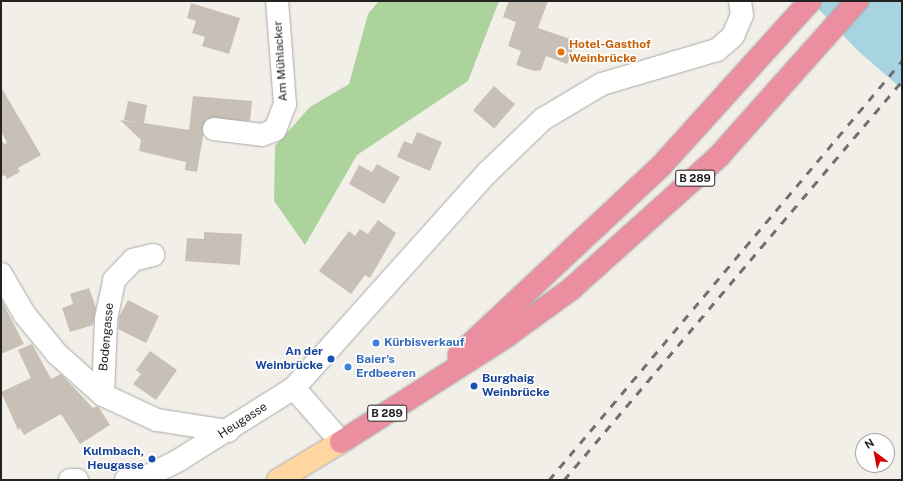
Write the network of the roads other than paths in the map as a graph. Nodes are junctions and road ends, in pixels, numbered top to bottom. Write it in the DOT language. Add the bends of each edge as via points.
graph roads {
  1 [pos="277,1"];
  2 [pos="740,1"];
  3 [pos="810,1"];
  4 [pos="857,1"];
  5 [pos="214,129"];
  6 [pos="153,255"];
  7 [pos="1,274"];
  8 [pos="432,382"];
  9 [pos="294,388"];
  10 [pos="103,394"];
  11 [pos="228,431"];
  12 [pos="341,442"];
  13 [pos="70,480"];
  14 [pos="77,480"];
  15 [pos="126,480"];
  16 [pos="278,480"];
  1 -- 5 [label="street, Am Mühlacker" via="285,104 278,123 274,130 262,136"];
  2 -- 9 [label="street" via="742,15 733,36 717,50 602,84 543,119 487,173"];
  3 -- 8 [label="highway, B 289" via="784,33 660,166 522,293"];
  4 -- 8 [label="highway, B 289" via="809,58 719,156 599,264 508,335"];
  6 -- 10 [label="street, Bodengasse" via="133,260 114,280 106,319"];
  7 -- 10 [label="street, Bodengasse" via="25,315 57,354"];
  8 -- 12 [label="highway, B 289"];
  9 -- 11 [label="street, Heugasse"];
  9 -- 12 [label="street"];
  10 -- 11 [label="street, Bodengasse" via="157,420"];
  11 -- 15 [label="street, Heugasse" via="144,478"];
  12 -- 16 [label="main road, B 289"];
  13 -- 14 [label="street"];
}
